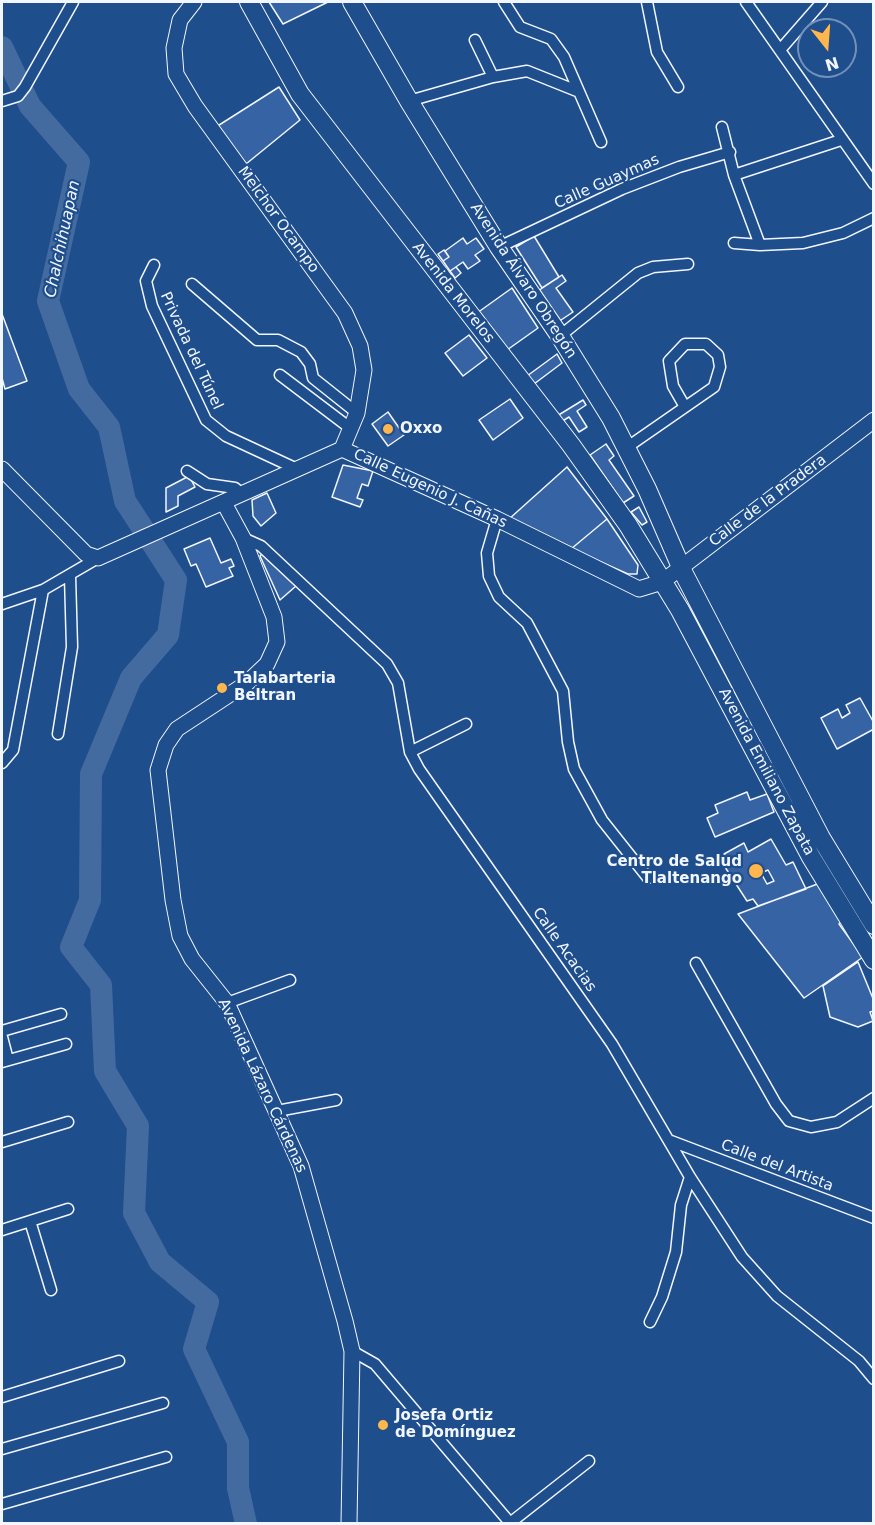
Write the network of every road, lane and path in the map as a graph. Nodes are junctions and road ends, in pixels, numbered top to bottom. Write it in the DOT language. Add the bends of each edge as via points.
graph roads {
  1 [pos="74,2"];
  2 [pos="194,2"];
  3 [pos="249,2"];
  4 [pos="352,2"];
  5 [pos="504,2"];
  6 [pos="647,2"];
  7 [pos="746,2"];
  8 [pos="822,2"];
  9 [pos="475,40"];
  10 [pos="780,50"];
  11 [pos="492,77"];
  12 [pos="678,87"];
  13 [pos="577,91"];
  14 [pos="2,101"];
  15 [pos="409,101"];
  16 [pos="722,127"];
  17 [pos="841,140"];
  18 [pos="601,142"];
  19 [pos="730,152"];
  20 [pos="734,175"];
  21 [pos="873,184"];
  22 [pos="873,218"];
  23 [pos="734,243"];
  24 [pos="760,245"];
  25 [pos="500,247"];
  26 [pos="688,264"];
  27 [pos="154,265"];
  28 [pos="192,284"];
  29 [pos="560,336"];
  30 [pos="280,375"];
  31 [pos="685,407"];
  32 [pos="357,413"];
  33 [pos="873,420"];
  34 [pos="350,428"];
  35 [pos="626,447"];
  36 [pos="342,448"];
  37 [pos="2,469"];
  38 [pos="297,469"];
  39 [pos="187,471"];
  40 [pos="242,494"];
  41 [pos="224,503"];
  42 [pos="497,519"];
  43 [pos="243,538"];
  44 [pos="98,558"];
  45 [pos="681,567"];
  46 [pos="70,576"];
  47 [pos="662,582"];
  48 [pos="43,590"];
  49 [pos="2,604"];
  50 [pos="466,724"];
  51 [pos="58,734"];
  52 [pos="410,752"];
  53 [pos="2,763"];
  54 [pos="648,878"];
  55 [pos="873,925"];
  56 [pos="873,960"];
  57 [pos="696,963"];
  58 [pos="290,980"];
  59 [pos="227,1003"];
  60 [pos="61,1014"];
  61 [pos="2,1030"];
  62 [pos="2,1037"];
  63 [pos="66,1044"];
  64 [pos="5,1061"];
  65 [pos="873,1098"];
  66 [pos="336,1100"];
  67 [pos="277,1111"];
  68 [pos="68,1122"];
  69 [pos="671,1141"];
  70 [pos="2,1143"];
  71 [pos="690,1177"];
  72 [pos="68,1209"];
  73 [pos="873,1218"];
  74 [pos="30,1221"];
  75 [pos="2,1230"];
  76 [pos="51,1290"];
  77 [pos="650,1322"];
  78 [pos="352,1351"];
  79 [pos="119,1361"];
  80 [pos="873,1379"];
  81 [pos="2,1397"];
  82 [pos="163,1403"];
  83 [pos="2,1449"];
  84 [pos="166,1457"];
  85 [pos="589,1461"];
  86 [pos="2,1504"];
  87 [pos="510,1523"];
  88 [pos="349,1524"];
  1 -- 14 [label="street" via="25,87 18,96"];
  2 -- 32 [label="street, Melchor Ocampo" via="180,20 174,48 176,74 345,314 360,346 364,370"];
  3 -- 47 [label="main road, Avenida Morelos" via="300,94 571,445 628,525"];
  4 -- 15 [label="main road, Avenida Álvaro Obregón"];
  5 -- 13 [label="street" via="520,27 551,39 564,57"];
  6 -- 12 [label="street" via="657,52"];
  7 -- 10 [label="street"];
  8 -- 10 [label="street"];
  9 -- 11 [label="street"];
  10 -- 17 [label="street"];
  11 -- 13 [label="street" via="527,71"];
  11 -- 15 [label="street"];
  13 -- 18 [label="street"];
  15 -- 25 [label="main road, Avenida Álvaro Obregón"];
  16 -- 19 [label="street"];
  17 -- 20 [label="street"];
  17 -- 21 [label="street"];
  19 -- 20 [label="street"];
  19 -- 25 [label="street, Calle Guaymas" via="622,189"];
  20 -- 24 [label="street"];
  22 -- 24 [label="street" via="843,233 803,243"];
  23 -- 24 [label="street"];
  25 -- 29 [label="main road, Avenida Álvaro Obregón"];
  26 -- 29 [label="street" via="653,267 638,273"];
  27 -- 38 [label="street, Privada del Túnel" via="146,281 152,306 206,420 226,436"];
  28 -- 32 [label="street" via="257,340 278,340 302,352 313,378"];
  29 -- 35 [label="main road, Avenida Álvaro Obregón"];
  30 -- 34 [label="street"];
  31 -- 31 [label="street" via="714,387 720,368 718,355 706,344 685,344 669,361 673,386"];
  31 -- 35 [label="street"];
  32 -- 34 [label="street, Melchor Ocampo"];
  33 -- 45 [label="street, Calle de la Pradera"];
  34 -- 36 [label="street, Melchor Ocampo"];
  35 -- 45 [label="main road, Avenida Álvaro Obregón"];
  36 -- 38 [label="street, Calle Eugenio J. Cañas"];
  36 -- 42 [label="street, Calle Eugenio J. Cañas"];
  37 -- 44 [label="street" via="86,554"];
  38 -- 40 [label="street, Calle Eugenio J. Cañas"];
  39 -- 40 [label="street" via="207,484 235,488"];
  40 -- 41 [label="street, Calle Eugenio J. Cañas"];
  41 -- 43 [label="street, Avenida Lázaro Cárdenas"];
  41 -- 44 [label="street, Calle Eugenio J. Cañas"];
  42 -- 47 [label="street, Calle Eugenio J. Cañas" via="639,589"];
  42 -- 54 [label="street" via="487,553 489,576 499,597 526,623 563,690 574,769 602,820"];
  43 -- 52 [label="street, Calle Acacias" via="261,546 387,664 398,683"];
  43 -- 59 [label="street, Avenida Lázaro Cárdenas" via="274,617 277,642 267,664 247,683 177,729 166,745 158,770 180,936 192,959"];
  44 -- 46 [label="street"];
  45 -- 47 [label="street, Calle de la Pradera"];
  45 -- 55 [label="main road, Avenida Emiliano Zapata" via="821,838"];
  46 -- 48 [label="street"];
  46 -- 51 [label="street" via="72,647"];
  47 -- 56 [label="main road, Avenida Emiliano Zapata" via="811,857"];
  48 -- 49 [label="street"];
  48 -- 53 [label="street" via="13,750"];
  50 -- 52 [label="street"];
  52 -- 69 [label="street, Calle Acacias" via="612,1044"];
  57 -- 65 [label="street" via="776,1104 789,1120 811,1127 837,1122"];
  58 -- 59 [label="street"];
  59 -- 67 [label="street, Avenida Lázaro Cárdenas"];
  60 -- 61 [label="street"];
  62 -- 64 [label="street"];
  63 -- 64 [label="street"];
  66 -- 67 [label="street"];
  67 -- 78 [label="street, Avenida Lázaro Cárdenas" via="301,1166"];
  68 -- 70 [label="street"];
  69 -- 71 [label="street, Calle Acacias"];
  69 -- 73 [label="street, Calle del Artista"];
  71 -- 77 [label="street" via="681,1205 676,1252"];
  71 -- 80 [label="street, Calle Acacias" via="742,1257 777,1296 859,1361"];
  72 -- 74 [label="street"];
  74 -- 75 [label="street"];
  74 -- 76 [label="street"];
  78 -- 87 [label="street" via="375,1364"];
  78 -- 88 [label="street, Avenida Lázaro Cárdenas"];
  79 -- 81 [label="street"];
  82 -- 83 [label="street"];
  84 -- 86 [label="street"];
  85 -- 87 [label="street"];
}
